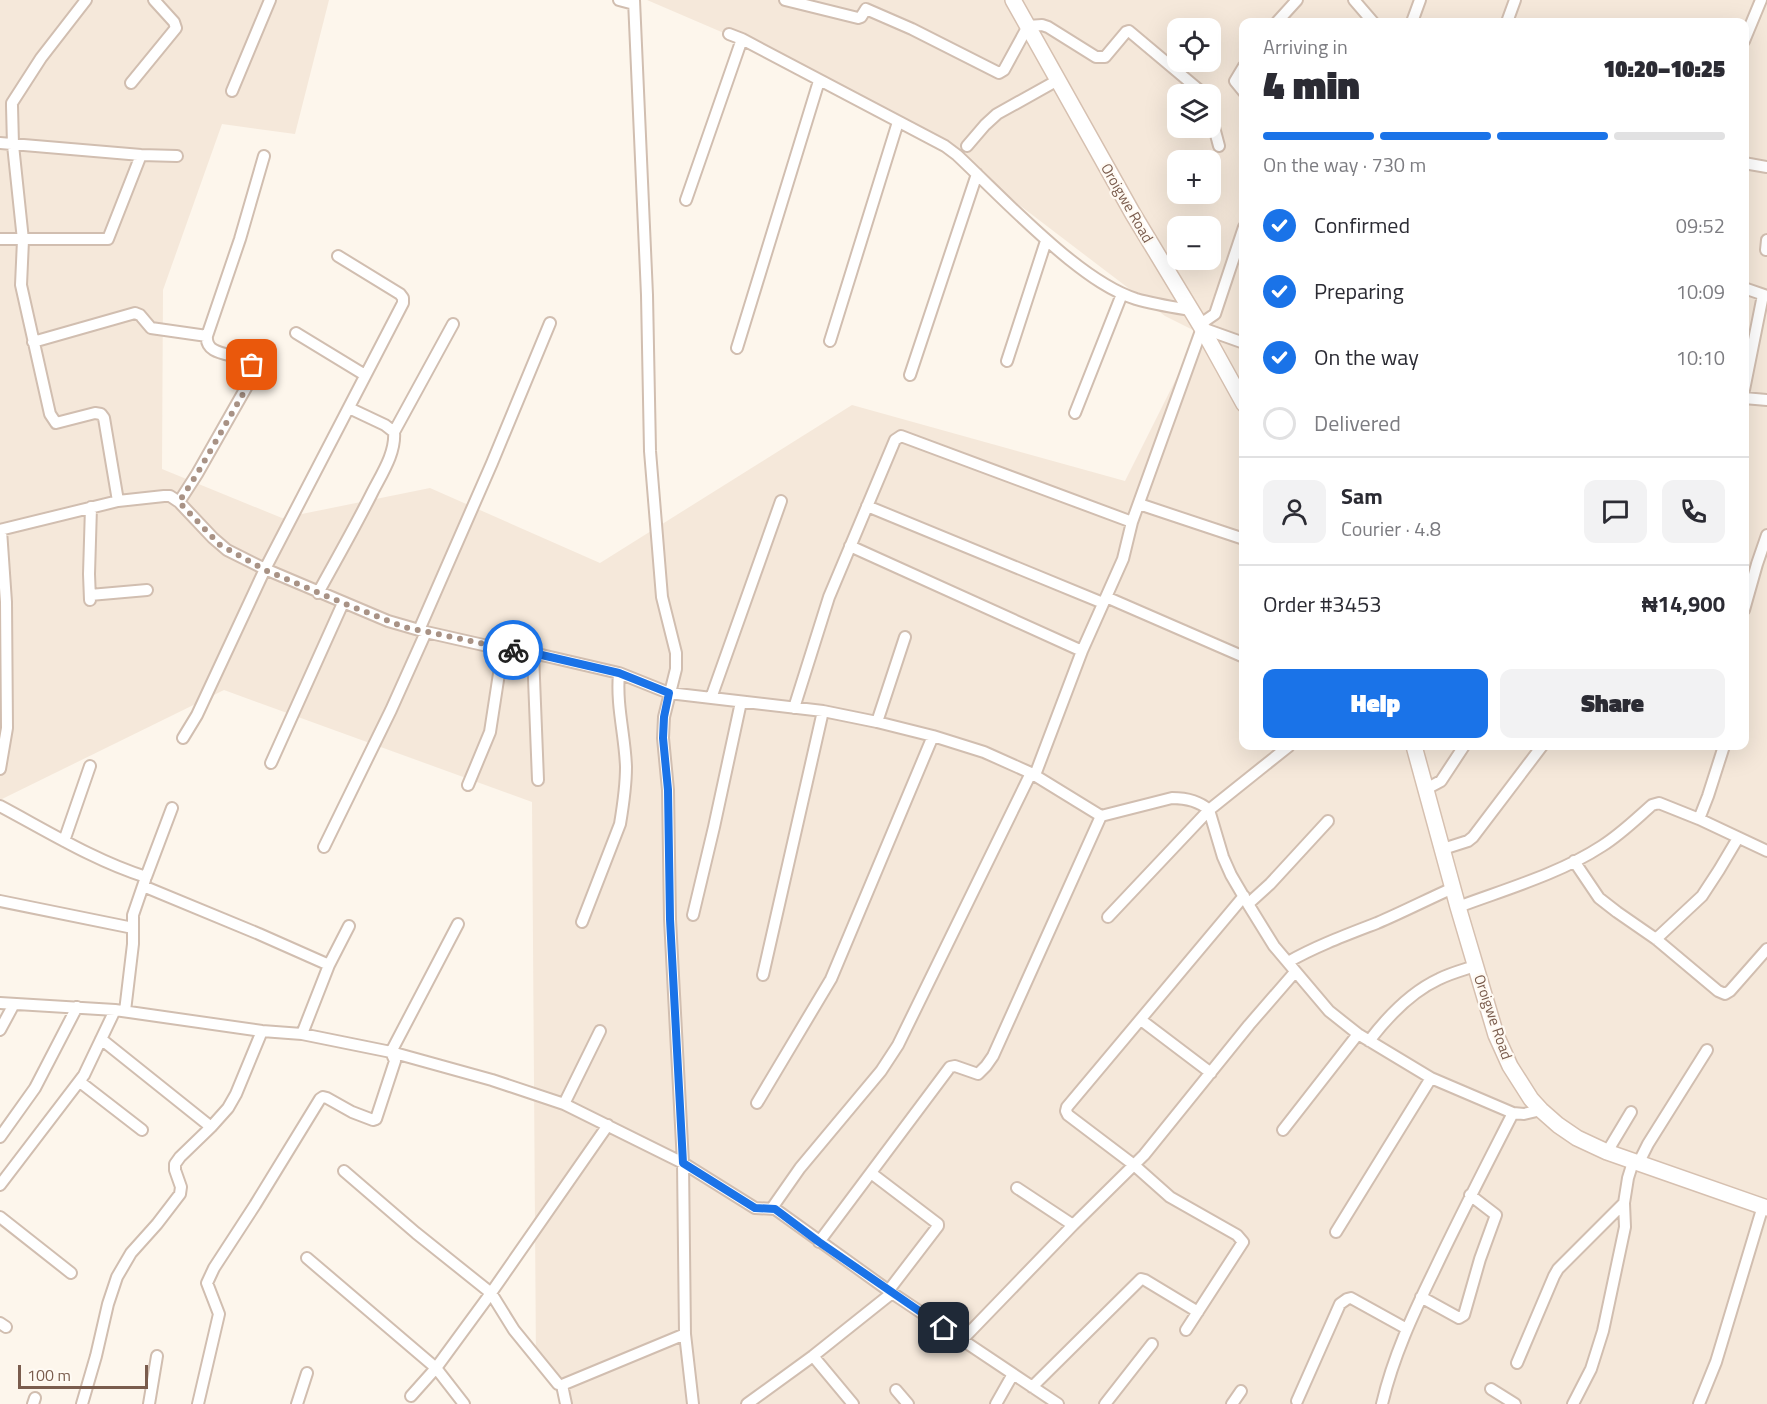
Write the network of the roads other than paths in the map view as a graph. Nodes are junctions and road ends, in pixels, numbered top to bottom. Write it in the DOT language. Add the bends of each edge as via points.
graph roads {
  1 [pos="86,0"];
  2 [pos="154,0"];
  3 [pos="270,0"];
  4 [pos="619,0"];
  5 [pos="784,0"];
  6 [pos="1013,0"];
  7 [pos="1297,0"];
  8 [pos="1354,0"];
  9 [pos="1420,0"];
  10 [pos="1515,0"];
  11 [pos="1761,0"];
  12 [pos="634,2"];
  13 [pos="868,5"];
  14 [pos="1281,18"];
  15 [pos="1370,18"];
  16 [pos="1413,18"];
  17 [pos="1508,18"];
  18 [pos="1028,26"];
  19 [pos="1749,29"];
  20 [pos="729,34"];
  21 [pos="742,39"];
  22 [pos="1058,80"];
  23 [pos="819,81"];
  24 [pos="131,83"];
  25 [pos="1192,84"];
  26 [pos="232,91"];
  27 [pos="898,122"];
  28 [pos="1217,138"];
  29 [pos="0,144"];
  30 [pos="13,145"];
  31 [pos="967,146"];
  32 [pos="1219,146"];
  33 [pos="141,155"];
  34 [pos="177,156"];
  35 [pos="264,156"];
  36 [pos="1749,164"];
  37 [pos="1767,167"];
  38 [pos="977,174"];
  39 [pos="686,200"];
  40 [pos="0,239"];
  41 [pos="23,240"];
  42 [pos="1767,240"];
  43 [pos="1046,241"];
  44 [pos="1239,242"];
  45 [pos="1766,250"];
  46 [pos="338,256"];
  47 [pos="1749,290"];
  48 [pos="1122,294"];
  49 [pos="1765,295"];
  50 [pos="1190,310"];
  51 [pos="549,323"];
  52 [pos="453,324"];
  53 [pos="1200,327"];
  54 [pos="296,333"];
  55 [pos="207,336"];
  56 [pos="830,341"];
  57 [pos="1239,341"];
  58 [pos="33,342"];
  59 [pos="737,348"];
  60 [pos="1007,361"];
  61 [pos="1749,367"];
  62 [pos="365,375"];
  63 [pos="910,375"];
  64 [pos="1239,395"];
  65 [pos="1749,398"];
  66 [pos="1767,400"];
  67 [pos="348,408"];
  68 [pos="1075,413"];
  69 [pos="394,432"];
  70 [pos="118,501"];
  71 [pos="781,501"];
  72 [pos="179,502"];
  73 [pos="1139,504"];
  74 [pos="867,506"];
  75 [pos="91,507"];
  76 [pos="1132,522"];
  77 [pos="1,530"];
  78 [pos="1767,535"];
  79 [pos="1239,537"];
  80 [pos="850,546"];
  81 [pos="265,570"];
  82 [pos="147,590"];
  83 [pos="1749,592"];
  84 [pos="318,593"];
  85 [pos="1105,600"];
  86 [pos="343,603"];
  87 [pos="422,631"];
  88 [pos="905,637"];
  89 [pos="501,649"];
  90 [pos="1082,651"];
  91 [pos="533,653"];
  92 [pos="1239,655"];
  93 [pos="619,673"];
  94 [pos="669,693"];
  95 [pos="711,698"];
  96 [pos="741,702"];
  97 [pos="794,708"];
  98 [pos="823,711"];
  99 [pos="877,722"];
  100 [pos="933,736"];
  101 [pos="183,738"];
  102 [pos="1284,750"];
  103 [pos="1415,750"];
  104 [pos="1461,750"];
  105 [pos="1539,750"];
  106 [pos="1723,750"];
  107 [pos="271,762"];
  108 [pos="90,766"];
  109 [pos="0,769"];
  110 [pos="1033,774"];
  111 [pos="538,780"];
  112 [pos="468,785"];
  113 [pos="1426,789"];
  114 [pos="0,806"];
  115 [pos="172,808"];
  116 [pos="1209,810"];
  117 [pos="1101,816"];
  118 [pos="1699,819"];
  119 [pos="1328,821"];
  120 [pos="1738,838"];
  121 [pos="64,841"];
  122 [pos="324,847"];
  123 [pos="1443,849"];
  124 [pos="1767,851"];
  125 [pos="1574,861"];
  126 [pos="145,881"];
  127 [pos="1453,888"];
  128 [pos="1246,900"];
  129 [pos="0,902"];
  130 [pos="1458,907"];
  131 [pos="693,915"];
  132 [pos="1108,917"];
  133 [pos="582,922"];
  134 [pos="458,924"];
  135 [pos="349,926"];
  136 [pos="133,928"];
  137 [pos="1656,939"];
  138 [pos="1767,949"];
  139 [pos="1288,962"];
  140 [pos="329,965"];
  141 [pos="1475,966"];
  142 [pos="1295,972"];
  143 [pos="763,975"];
  144 [pos="0,1003"];
  145 [pos="14,1004"];
  146 [pos="78,1006"];
  147 [pos="120,1010"];
  148 [pos="1141,1020"];
  149 [pos="0,1030"];
  150 [pos="262,1031"];
  151 [pos="600,1031"];
  152 [pos="302,1034"];
  153 [pos="1358,1035"];
  154 [pos="101,1039"];
  155 [pos="1369,1041"];
  156 [pos="1707,1050"];
  157 [pos="392,1052"];
  158 [pos="1211,1072"];
  159 [pos="1431,1078"];
  160 [pos="80,1082"];
  161 [pos="756,1103"];
  162 [pos="564,1104"];
  163 [pos="1541,1110"];
  164 [pos="1631,1112"];
  165 [pos="1513,1113"];
  166 [pos="608,1125"];
  167 [pos="211,1127"];
  168 [pos="142,1130"];
  169 [pos="1283,1130"];
  170 [pos="0,1137"];
  171 [pos="1607,1152"];
  172 [pos="683,1163"];
  173 [pos="1635,1163"];
  174 [pos="1134,1165"];
  175 [pos="344,1171"];
  176 [pos="871,1173"];
  177 [pos="0,1185"];
  178 [pos="1017,1188"];
  179 [pos="1470,1195"];
  180 [pos="1624,1203"];
  181 [pos="1765,1207"];
  182 [pos="772,1208"];
  183 [pos="0,1217"];
  184 [pos="1073,1225"];
  185 [pos="1336,1232"];
  186 [pos="819,1242"];
  187 [pos="307,1258"];
  188 [pos="71,1273"];
  189 [pos="891,1291"];
  190 [pos="491,1293"];
  191 [pos="1421,1298"];
  192 [pos="1198,1312"];
  193 [pos="1407,1329"];
  194 [pos="1186,1330"];
  195 [pos="686,1334"];
  196 [pos="962,1340"];
  197 [pos="1152,1344"];
  198 [pos="157,1356"];
  199 [pos="813,1356"];
  200 [pos="1517,1362"];
  201 [pos="436,1368"];
  202 [pos="307,1373"];
  203 [pos="1012,1374"];
  204 [pos="562,1385"];
  205 [pos="1032,1387"];
  206 [pos="1491,1389"];
  207 [pos="896,1390"];
  208 [pos="1241,1390"];
  209 [pos="411,1396"];
  210 [pos="1298,1401"];
  211 [pos="82,1404"];
  212 [pos="149,1404"];
  213 [pos="198,1404"];
  214 [pos="297,1404"];
  215 [pos="464,1404"];
  216 [pos="566,1404"];
  217 [pos="693,1404"];
  218 [pos="747,1404"];
  219 [pos="853,1404"];
  220 [pos="908,1404"];
  221 [pos="996,1404"];
  222 [pos="1058,1404"];
  223 [pos="1105,1404"];
  224 [pos="1232,1404"];
  225 [pos="1382,1404"];
  226 [pos="1515,1404"];
  227 [pos="1574,1404"];
  228 [pos="1699,1404"];
  1 -- 30 [label="street" via="12,103"];
  2 -- 24 [label="street" via="176,28"];
  3 -- 26 [label="street"];
  4 -- 12 [label="street"];
  5 -- 13 [label="street" via="858,18"];
  6 -- 18 [label="street, Oroigwe Road"];
  7 -- 14 [label="street"];
  8 -- 15 [label="street"];
  9 -- 16 [label="street"];
  10 -- 17 [label="street"];
  11 -- 19 [label="street"];
  12 -- 94 [label="street" via="650,451 662,597 676,653"];
  13 -- 18 [label="street" via="999,73"];
  18 -- 22 [label="street, Oroigwe Road"];
  18 -- 25 [label="street" via="1048,27 1100,58 1129,31"];
  20 -- 21 [label="street"];
  21 -- 23 [label="street"];
  21 -- 39 [label="street"];
  22 -- 31 [label="street" via="997,114"];
  22 -- 50 [label="street, Oroigwe Road"];
  23 -- 27 [label="street"];
  23 -- 59 [label="street"];
  27 -- 38 [label="street" via="945,146"];
  27 -- 56 [label="street"];
  28 -- 32 [label="street"];
  29 -- 30 [label="street"];
  30 -- 33 [label="street"];
  30 -- 41 [label="street"];
  33 -- 34 [label="street"];
  33 -- 41 [label="street" via="108,239"];
  35 -- 55 [label="street"];
  36 -- 37 [label="street"];
  38 -- 43 [label="street"];
  38 -- 63 [label="street"];
  40 -- 41 [label="street"];
  41 -- 58 [label="street" via="21,285"];
  42 -- 45 [label="street"];
  43 -- 48 [label="street" via="1089,275"];
  43 -- 60 [label="street"];
  44 -- 53 [label="street" via="1215,314"];
  46 -- 62 [label="street" via="403,298"];
  47 -- 49 [label="street"];
  48 -- 50 [label="street"];
  48 -- 68 [label="street"];
  49 -- 61 [label="street"];
  50 -- 53 [label="street, Oroigwe Road"];
  51 -- 87 [label="street"];
  52 -- 69 [label="street"];
  53 -- 57 [label="street"];
  53 -- 64 [label="street, Oroigwe Road"];
  53 -- 73 [label="street"];
  54 -- 62 [label="street"];
  55 -- 58 [label="street" via="151,328 135,313"];
  55 -- 72 [label="street" via="208,346 248,361 253,372"];
  58 -- 70 [label="street" via="53,420 61,423 95,413 104,418"];
  62 -- 67 [label="street"];
  65 -- 66 [label="street"];
  67 -- 69 [label="street"];
  67 -- 81 [label="street"];
  69 -- 84 [label="street" via="386,466"];
  70 -- 72 [label="street" via="170,496"];
  70 -- 75 [label="street"];
  71 -- 95 [label="street"];
  72 -- 81 [label="street" via="220,545"];
  73 -- 76 [label="street"];
  73 -- 79 [label="street"];
  74 -- 76 [label="street" via="895,440 901,436"];
  74 -- 80 [label="street"];
  74 -- 85 [label="street"];
  75 -- 77 [label="street"];
  75 -- 82 [label="street" via="90,598"];
  76 -- 85 [label="street" via="1123,559"];
  77 -- 109 [label="street" via="7,728"];
  78 -- 83 [label="street"];
  80 -- 90 [label="street"];
  80 -- 97 [label="street" via="829,597"];
  81 -- 84 [label="street"];
  81 -- 101 [label="street"];
  84 -- 86 [label="street"];
  85 -- 90 [label="street"];
  85 -- 92 [label="street"];
  86 -- 87 [label="street"];
  86 -- 107 [label="street"];
  87 -- 89 [label="street"];
  87 -- 122 [label="street" via="391,710"];
  88 -- 99 [label="street"];
  89 -- 91 [label="street"];
  89 -- 112 [label="street" via="489,732"];
  90 -- 110 [label="street"];
  91 -- 93 [label="street"];
  91 -- 111 [label="street"];
  93 -- 94 [label="street"];
  93 -- 133 [label="street" via="617,693 626,766 624,802 620,824"];
  94 -- 95 [label="street"];
  94 -- 172 [label="street" via="663,738"];
  95 -- 96 [label="street"];
  96 -- 97 [label="street"];
  96 -- 131 [label="street"];
  97 -- 98 [label="street"];
  98 -- 99 [label="street"];
  98 -- 143 [label="street"];
  99 -- 100 [label="street"];
  100 -- 110 [label="street" via="984,752"];
  100 -- 161 [label="street" via="831,979"];
  102 -- 116 [label="street"];
  103 -- 113 [label="street, Oroigwe Road"];
  104 -- 113 [label="street" via="1441,781"];
  105 -- 123 [label="street" via="1473,837"];
  106 -- 118 [label="street"];
  108 -- 121 [label="street"];
  110 -- 117 [label="street"];
  110 -- 182 [label="street" via="898,1045"];
  113 -- 123 [label="street, Oroigwe Road"];
  114 -- 121 [label="street"];
  115 -- 126 [label="street"];
  116 -- 117 [label="street" via="1193,800 1172,798"];
  116 -- 128 [label="street" via="1223,857"];
  116 -- 132 [label="street"];
  117 -- 176 [label="street" via="993,1056 978,1074 950,1067"];
  118 -- 120 [label="street"];
  118 -- 125 [label="street" via="1666,805 1652,805 1611,840"];
  119 -- 128 [label="street" via="1270,884"];
  120 -- 124 [label="street"];
  120 -- 137 [label="street" via="1702,896"];
  121 -- 126 [label="street"];
  123 -- 127 [label="street, Oroigwe Road"];
  125 -- 130 [label="street"];
  125 -- 137 [label="street" via="1599,898"];
  126 -- 136 [label="street" via="133,915"];
  126 -- 140 [label="street"];
  127 -- 130 [label="street, Oroigwe Road"];
  127 -- 139 [label="street"];
  128 -- 139 [label="street"];
  128 -- 148 [label="street"];
  129 -- 136 [label="street"];
  130 -- 141 [label="street, Oroigwe Road"];
  134 -- 157 [label="street"];
  135 -- 140 [label="street"];
  136 -- 147 [label="street"];
  137 -- 138 [label="street" via="1725,994"];
  139 -- 142 [label="street"];
  140 -- 152 [label="street"];
  141 -- 155 [label="street" via="1424,987 1401,1004"];
  141 -- 163 [label="street, Oroigwe Road" via="1504,1055"];
  142 -- 153 [label="street" via="1329,1011"];
  142 -- 158 [label="street"];
  144 -- 145 [label="street"];
  145 -- 146 [label="street"];
  145 -- 149 [label="street"];
  146 -- 147 [label="street"];
  146 -- 170 [label="street" via="34,1088"];
  147 -- 150 [label="street"];
  147 -- 154 [label="street"];
  148 -- 158 [label="street"];
  148 -- 174 [label="street" via="1066,1111"];
  150 -- 152 [label="street"];
  150 -- 167 [label="street" via="236,1094"];
  151 -- 162 [label="street"];
  152 -- 157 [label="street"];
  153 -- 155 [label="street"];
  153 -- 169 [label="street"];
  154 -- 160 [label="street"];
  154 -- 167 [label="street"];
  155 -- 159 [label="street"];
  156 -- 173 [label="street"];
  157 -- 162 [label="street"];
  157 -- 213 [label="street" via="395,1061 376,1119 352,1112 327,1098 320,1099 214,1268 207,1282 219,1314"];
  158 -- 174 [label="street"];
  159 -- 165 [label="street"];
  159 -- 185 [label="street"];
  160 -- 168 [label="street"];
  160 -- 177 [label="street"];
  162 -- 166 [label="street"];
  163 -- 165 [label="street"];
  163 -- 171 [label="street, Oroigwe Road" via="1577,1138"];
  164 -- 171 [label="street"];
  165 -- 179 [label="street"];
  166 -- 172 [label="street"];
  166 -- 190 [label="street"];
  167 -- 211 [label="street" via="180,1156 175,1164 180,1194 131,1253 117,1277"];
  171 -- 173 [label="street, Oroigwe Road"];
  172 -- 182 [label="street" via="755,1208"];
  172 -- 195 [label="street"];
  173 -- 180 [label="street"];
  173 -- 181 [label="street, Oroigwe Road"];
  174 -- 184 [label="street"];
  174 -- 192 [label="street" via="1170,1197 1238,1235 1243,1242"];
  175 -- 190 [label="street"];
  176 -- 186 [label="street"];
  176 -- 189 [label="street" via="938,1224"];
  178 -- 184 [label="street"];
  179 -- 191 [label="street"];
  179 -- 191 [label="street" via="1496,1215 1464,1316 1459,1318"];
  180 -- 200 [label="street" via="1558,1269"];
  180 -- 227 [label="street" via="1625,1227 1603,1331"];
  181 -- 228 [label="street"];
  182 -- 186 [label="street"];
  183 -- 188 [label="street"];
  184 -- 196 [label="street"];
  186 -- 189 [label="street"];
  187 -- 201 [label="street"];
  189 -- 196 [label="street"];
  189 -- 199 [label="street"];
  190 -- 201 [label="street"];
  190 -- 204 [label="street" via="514,1330 555,1382"];
  191 -- 193 [label="street"];
  192 -- 194 [label="street"];
  192 -- 205 [label="street" via="1141,1279"];
  193 -- 210 [label="street" via="1351,1298 1343,1300"];
  193 -- 225 [label="street" via="1390,1370"];
  195 -- 204 [label="street"];
  195 -- 217 [label="street"];
  196 -- 203 [label="street"];
  197 -- 223 [label="street"];
  198 -- 212 [label="street"];
  199 -- 218 [label="street"];
  199 -- 219 [label="street"];
  201 -- 209 [label="street"];
  201 -- 215 [label="street"];
  202 -- 214 [label="street"];
  203 -- 205 [label="street"];
  203 -- 221 [label="street"];
  204 -- 216 [label="street"];
  205 -- 222 [label="street"];
  206 -- 226 [label="street"];
  207 -- 220 [label="street"];
  208 -- 224 [label="street"];
}
